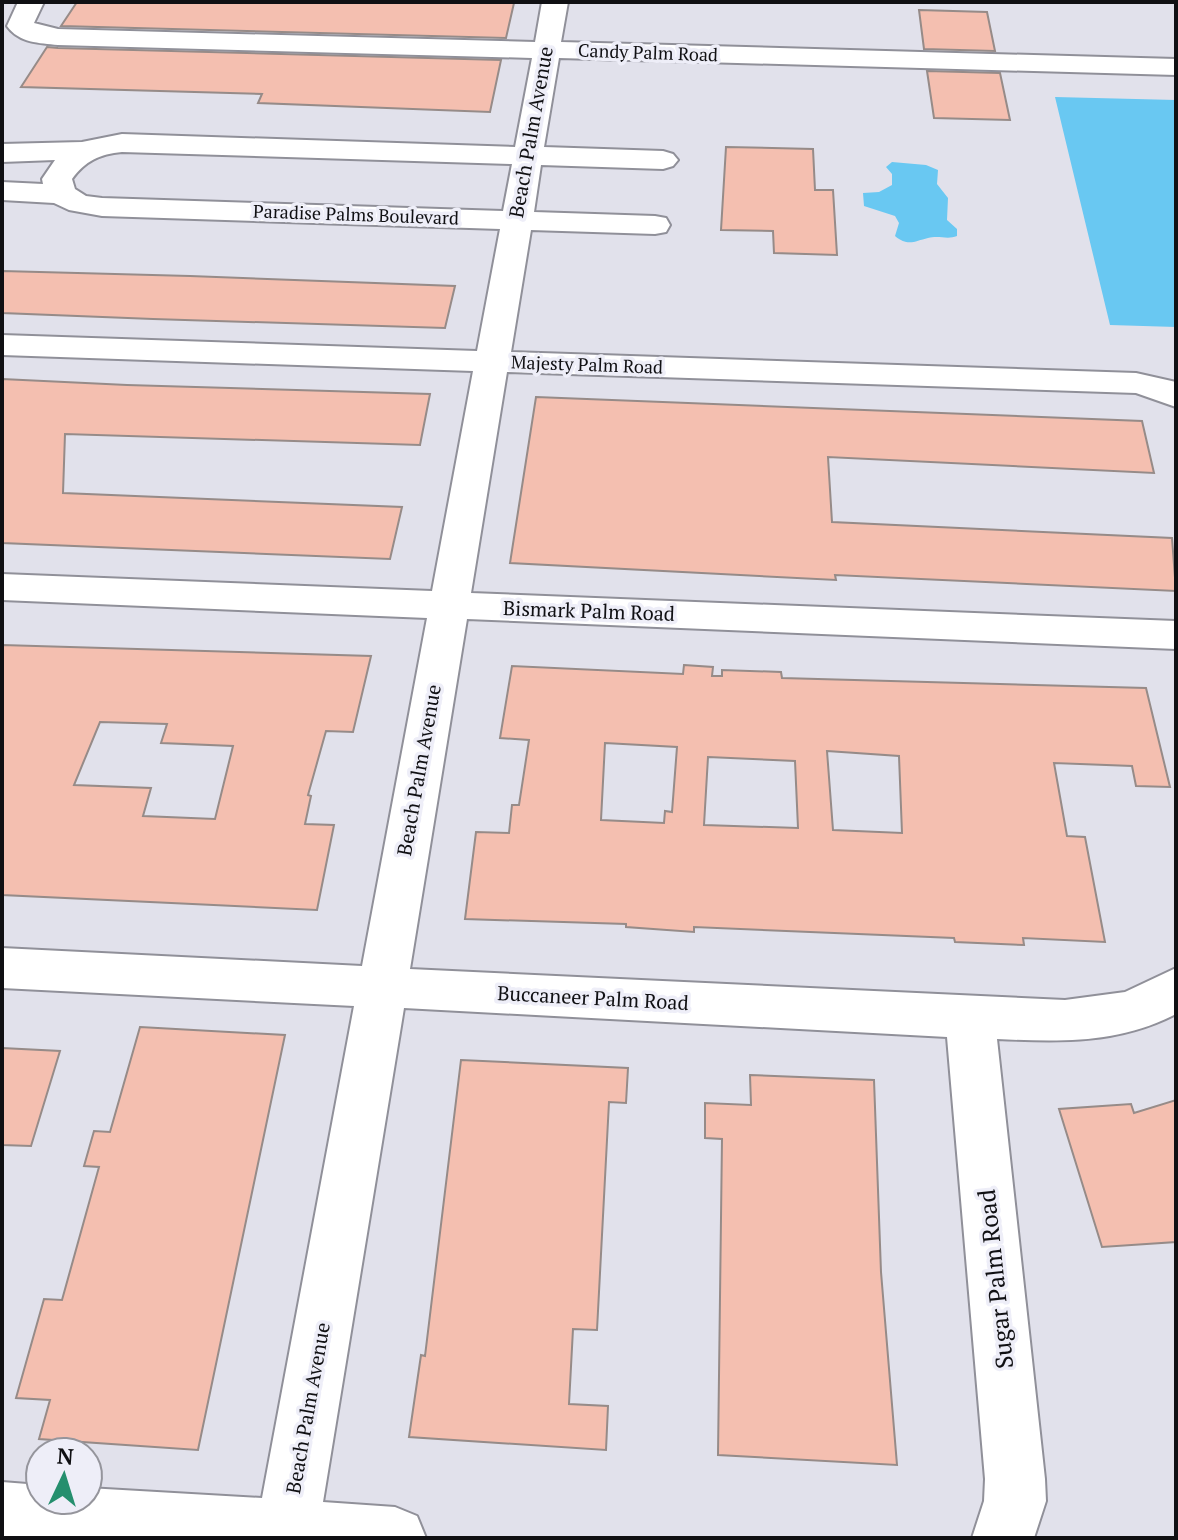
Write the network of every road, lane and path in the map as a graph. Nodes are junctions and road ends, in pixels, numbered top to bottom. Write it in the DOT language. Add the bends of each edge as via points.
graph roads {
  1 [pos="31,2"];
  2 [pos="555,2"];
  3 [pos="546,50"];
  4 [pos="1176,67"];
  5 [pos="82,151"];
  6 [pos="2,153"];
  7 [pos="528,155"];
  8 [pos="663,160"];
  9 [pos="2,191"];
  10 [pos="61,194"];
  11 [pos="515,220"];
  12 [pos="655,225"];
  13 [pos="2,345"];
  14 [pos="491,361"];
  15 [pos="1173,394"];
  16 [pos="2,587"];
  17 [pos="448,605"];
  18 [pos="1176,635"];
  19 [pos="2,968"];
  20 [pos="381,987"];
  21 [pos="1176,988"];
  22 [pos="970,1018"];
  23 [pos="2,1513"];
  24 [pos="286,1534"];
  25 [pos="395,1538"];
  26 [pos="1003,1538"];
  1 -- 3 [label="street, Candy Palm Road" via="20,22 24,31 58,37"];
  2 -- 3 [label="street, Beach Palm Avenue"];
  3 -- 4 [label="street, Candy Palm Road"];
  3 -- 7 [label="street, Beach Palm Avenue"];
  5 -- 6 [label="street"];
  5 -- 7 [label="street" via="136,142"];
  5 -- 10 [label="street" via="57,179"];
  7 -- 8 [label="street"];
  7 -- 11 [label="street, Beach Palm Avenue"];
  9 -- 10 [label="street, Paradise Palms Boulevard"];
  10 -- 11 [label="street, Paradise Palms Boulevard" via="76,203 102,207"];
  11 -- 12 [label="street, Paradise Palms Boulevard"];
  11 -- 14 [label="street, Beach Palm Avenue"];
  13 -- 14 [label="street, Majesty Palm Road"];
  14 -- 15 [label="street, Majesty Palm Road" via="1136,383"];
  14 -- 17 [label="street, Beach Palm Avenue"];
  16 -- 17 [label="street, Bismark Palm Road"];
  17 -- 18 [label="street, Bismark Palm Road"];
  17 -- 20 [label="street, Beach Palm Avenue"];
  19 -- 20 [label="street, Buccaneer Palm Road"];
  20 -- 22 [label="street, Buccaneer Palm Road"];
  20 -- 24 [label="street, Beach Palm Avenue"];
  21 -- 22 [label="street, Buccaneer Palm Road" via="1156,1003 1104,1019"];
  22 -- 26 [label="street, Sugar Palm Road" via="1015,1479 1015,1501"];
  23 -- 24 [label="street"];
  24 -- 25 [label="street"];
}
